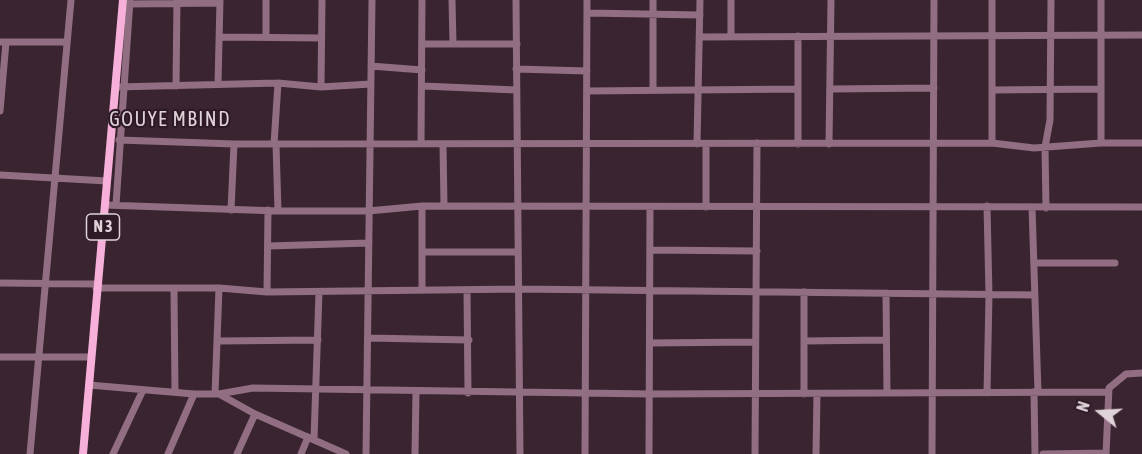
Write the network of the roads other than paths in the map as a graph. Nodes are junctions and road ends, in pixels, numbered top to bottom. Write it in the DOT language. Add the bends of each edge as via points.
graph roads {
  1 [pos="71,0"];
  2 [pos="266,0"];
  3 [pos="322,0"];
  4 [pos="372,0"];
  5 [pos="422,0"];
  6 [pos="452,0"];
  7 [pos="516,0"];
  8 [pos="587,0"];
  9 [pos="653,0"];
  10 [pos="700,0"];
  11 [pos="730,0"];
  12 [pos="831,0"];
  13 [pos="934,0"];
  14 [pos="992,0"];
  15 [pos="1052,0"];
  16 [pos="1101,0"];
  17 [pos="128,1"];
  18 [pos="177,1"];
  19 [pos="220,1"];
  20 [pos="587,13"];
  21 [pos="653,14"];
  22 [pos="700,15"];
  23 [pos="1101,35"];
  24 [pos="1142,35"];
  25 [pos="731,36"];
  26 [pos="798,36"];
  27 [pos="830,36"];
  28 [pos="934,36"];
  29 [pos="992,36"];
  30 [pos="1051,36"];
  31 [pos="220,37"];
  32 [pos="266,37"];
  33 [pos="700,37"];
  34 [pos="321,38"];
  35 [pos="3,42"];
  36 [pos="67,42"];
  37 [pos="422,44"];
  38 [pos="453,44"];
  39 [pos="517,44"];
  40 [pos="371,66"];
  41 [pos="516,69"];
  42 [pos="422,70"];
  43 [pos="587,71"];
  44 [pos="278,83"];
  45 [pos="218,84"];
  46 [pos="371,84"];
  47 [pos="1,85"];
  48 [pos="176,86"];
  49 [pos="423,86"];
  50 [pos="120,87"];
  51 [pos="321,87"];
  52 [pos="934,88"];
  53 [pos="798,89"];
  54 [pos="830,89"];
  55 [pos="1101,89"];
  56 [pos="516,90"];
  57 [pos="653,90"];
  58 [pos="698,90"];
  59 [pos="992,90"];
  60 [pos="1051,90"];
  61 [pos="587,91"];
  62 [pos="0,111"];
  63 [pos="119,140"];
  64 [pos="370,142"];
  65 [pos="421,143"];
  66 [pos="515,143"];
  67 [pos="757,143"];
  68 [pos="992,143"];
  69 [pos="1101,143"];
  70 [pos="1142,143"];
  71 [pos="234,144"];
  72 [pos="275,144"];
  73 [pos="443,144"];
  74 [pos="587,144"];
  75 [pos="697,144"];
  76 [pos="706,144"];
  77 [pos="798,144"];
  78 [pos="829,144"];
  79 [pos="934,144"];
  80 [pos="1045,147"];
  81 [pos="0,175"];
  82 [pos="55,178"];
  83 [pos="107,181"];
  84 [pos="105,205"];
  85 [pos="116,205"];
  86 [pos="422,206"];
  87 [pos="444,206"];
  88 [pos="987,206"];
  89 [pos="517,207"];
  90 [pos="586,207"];
  91 [pos="650,207"];
  92 [pos="706,207"];
  93 [pos="1032,207"];
  94 [pos="1142,207"];
  95 [pos="757,208"];
  96 [pos="933,208"];
  97 [pos="1046,208"];
  98 [pos="231,210"];
  99 [pos="268,210"];
  100 [pos="278,211"];
  101 [pos="368,211"];
  102 [pos="369,243"];
  103 [pos="268,246"];
  104 [pos="650,250"];
  105 [pos="757,251"];
  106 [pos="422,252"];
  107 [pos="518,252"];
  108 [pos="1034,263"];
  109 [pos="1115,263"];
  110 [pos="0,284"];
  111 [pos="46,284"];
  112 [pos="96,286"];
  113 [pos="219,288"];
  114 [pos="422,289"];
  115 [pos="520,289"];
  116 [pos="174,290"];
  117 [pos="586,290"];
  118 [pos="651,290"];
  119 [pos="468,291"];
  120 [pos="267,292"];
  121 [pos="320,292"];
  122 [pos="369,292"];
  123 [pos="756,292"];
  124 [pos="804,292"];
  125 [pos="886,292"];
  126 [pos="933,294"];
  127 [pos="989,295"];
  128 [pos="1035,296"];
  129 [pos="368,338"];
  130 [pos="318,340"];
  131 [pos="469,340"];
  132 [pos="885,340"];
  133 [pos="219,341"];
  134 [pos="804,341"];
  135 [pos="755,342"];
  136 [pos="650,343"];
  137 [pos="38,356"];
  138 [pos="0,357"];
  139 [pos="90,357"];
  140 [pos="1142,372"];
  141 [pos="88,385"];
  142 [pos="143,390"];
  143 [pos="317,391"];
  144 [pos="367,391"];
  145 [pos="176,392"];
  146 [pos="416,392"];
  147 [pos="520,392"];
  148 [pos="1036,392"];
  149 [pos="1108,392"];
  150 [pos="468,393"];
  151 [pos="586,393"];
  152 [pos="756,393"];
  153 [pos="887,393"];
  154 [pos="932,393"];
  155 [pos="987,393"];
  156 [pos="194,394"];
  157 [pos="217,394"];
  158 [pos="650,394"];
  159 [pos="804,394"];
  160 [pos="817,394"];
  161 [pos="255,414"];
  162 [pos="311,438"];
  163 [pos="1106,453"];
  164 [pos="30,454"];
  165 [pos="83,454"];
  166 [pos="113,454"];
  167 [pos="168,454"];
  168 [pos="237,454"];
  169 [pos="301,454"];
  170 [pos="346,454"];
  171 [pos="366,454"];
  172 [pos="415,454"];
  173 [pos="520,454"];
  174 [pos="585,454"];
  175 [pos="650,454"];
  176 [pos="756,454"];
  177 [pos="816,454"];
  178 [pos="932,454"];
  179 [pos="1035,454"];
  180 [pos="1042,454"];
  1 -- 36 [label="street"];
  2 -- 32 [label="street"];
  3 -- 34 [label="street"];
  4 -- 40 [label="street"];
  5 -- 37 [label="street"];
  6 -- 38 [label="street"];
  7 -- 39 [label="street"];
  8 -- 20 [label="street"];
  9 -- 21 [label="street"];
  10 -- 22 [label="street"];
  11 -- 25 [label="street"];
  12 -- 27 [label="street"];
  13 -- 28 [label="street"];
  14 -- 29 [label="street"];
  15 -- 30 [label="street"];
  16 -- 23 [label="street"];
  17 -- 18 [label="street"];
  17 -- 50 [label="main road, N 3"];
  18 -- 19 [label="street"];
  18 -- 48 [label="street"];
  19 -- 31 [label="street"];
  20 -- 21 [label="street"];
  20 -- 43 [label="street"];
  21 -- 22 [label="street"];
  21 -- 57 [label="street"];
  22 -- 33 [label="street"];
  23 -- 24 [label="street"];
  23 -- 30 [label="street"];
  23 -- 55 [label="street"];
  25 -- 26 [label="street"];
  25 -- 33 [label="street"];
  26 -- 27 [label="street"];
  26 -- 53 [label="street"];
  27 -- 28 [label="street"];
  27 -- 54 [label="street"];
  28 -- 29 [label="street"];
  28 -- 52 [label="street"];
  29 -- 30 [label="street"];
  29 -- 59 [label="street"];
  30 -- 60 [label="street"];
  31 -- 32 [label="street"];
  31 -- 45 [label="street"];
  32 -- 34 [label="street"];
  33 -- 58 [label="street"];
  34 -- 51 [label="street"];
  35 -- 36 [label="street"];
  35 -- 47 [label="street"];
  36 -- 82 [label="street"];
  37 -- 38 [label="street"];
  37 -- 42 [label="street"];
  38 -- 39 [label="street"];
  39 -- 41 [label="street"];
  40 -- 42 [label="street"];
  40 -- 46 [label="street"];
  41 -- 43 [label="street"];
  41 -- 56 [label="street"];
  42 -- 49 [label="street"];
  43 -- 61 [label="street"];
  44 -- 45 [label="street"];
  44 -- 51 [label="street"];
  44 -- 72 [label="street"];
  45 -- 48 [label="street"];
  46 -- 51 [label="street"];
  46 -- 64 [label="street"];
  47 -- 62 [label="street"];
  48 -- 50 [label="street"];
  49 -- 56 [label="street"];
  49 -- 65 [label="street"];
  50 -- 63 [label="street"];
  50 -- 83 [label="main road, N 3"];
  52 -- 54 [label="street"];
  52 -- 79 [label="street"];
  53 -- 58 [label="street"];
  53 -- 77 [label="street"];
  54 -- 78 [label="street"];
  55 -- 60 [label="street"];
  55 -- 69 [label="street"];
  56 -- 66 [label="street"];
  57 -- 58 [label="street"];
  57 -- 61 [label="street"];
  58 -- 75 [label="street"];
  59 -- 60 [label="street"];
  59 -- 68 [label="street"];
  60 -- 80 [label="street"];
  61 -- 74 [label="street"];
  63 -- 71 [label="street"];
  63 -- 85 [label="street"];
  64 -- 65 [label="street"];
  64 -- 72 [label="street"];
  64 -- 101 [label="street"];
  65 -- 73 [label="street"];
  66 -- 73 [label="street"];
  66 -- 74 [label="street"];
  66 -- 89 [label="street"];
  67 -- 76 [label="street"];
  67 -- 77 [label="street"];
  67 -- 95 [label="street"];
  68 -- 79 [label="street"];
  68 -- 80 [label="street"];
  69 -- 70 [label="street"];
  69 -- 80 [label="street"];
  71 -- 72 [label="street"];
  71 -- 98 [label="street"];
  72 -- 100 [label="street"];
  73 -- 87 [label="street"];
  74 -- 75 [label="street"];
  74 -- 90 [label="street"];
  75 -- 76 [label="street"];
  76 -- 92 [label="street"];
  77 -- 78 [label="street"];
  78 -- 79 [label="street"];
  79 -- 96 [label="street"];
  80 -- 97 [label="street"];
  81 -- 82 [label="street"];
  82 -- 83 [label="street"];
  82 -- 111 [label="street"];
  83 -- 84 [label="main road, N 3"];
  84 -- 85 [label="street"];
  84 -- 112 [label="main road, N 3"];
  85 -- 98 [label="street"];
  86 -- 87 [label="street"];
  86 -- 101 [label="street"];
  86 -- 106 [label="street"];
  87 -- 89 [label="street"];
  88 -- 93 [label="street"];
  88 -- 96 [label="street"];
  88 -- 127 [label="street"];
  89 -- 90 [label="street"];
  89 -- 107 [label="street"];
  90 -- 91 [label="street"];
  90 -- 117 [label="street"];
  91 -- 92 [label="street"];
  91 -- 104 [label="street"];
  92 -- 95 [label="street"];
  93 -- 97 [label="street"];
  93 -- 108 [label="street"];
  94 -- 97 [label="street"];
  95 -- 96 [label="street"];
  95 -- 105 [label="street"];
  96 -- 126 [label="street"];
  98 -- 99 [label="street"];
  99 -- 100 [label="street"];
  99 -- 103 [label="street"];
  100 -- 101 [label="street"];
  101 -- 102 [label="street"];
  102 -- 103 [label="street"];
  102 -- 122 [label="street"];
  103 -- 120 [label="street"];
  104 -- 105 [label="street"];
  104 -- 118 [label="street"];
  105 -- 123 [label="street"];
  106 -- 107 [label="street"];
  106 -- 114 [label="street"];
  107 -- 115 [label="street"];
  108 -- 109 [label="street"];
  108 -- 128 [label="street"];
  110 -- 111 [label="street"];
  111 -- 112 [label="street"];
  111 -- 137 [label="street"];
  112 -- 116 [label="street"];
  112 -- 139 [label="main road, N 3"];
  113 -- 116 [label="street"];
  113 -- 120 [label="street"];
  113 -- 133 [label="street"];
  114 -- 119 [label="street"];
  114 -- 122 [label="street"];
  115 -- 117 [label="street"];
  115 -- 119 [label="street"];
  115 -- 147 [label="street"];
  116 -- 145 [label="street"];
  117 -- 118 [label="street"];
  117 -- 151 [label="street"];
  118 -- 123 [label="street"];
  118 -- 136 [label="street"];
  119 -- 131 [label="street"];
  120 -- 121 [label="street"];
  121 -- 122 [label="street"];
  121 -- 130 [label="street"];
  122 -- 129 [label="street"];
  123 -- 124 [label="street"];
  123 -- 135 [label="street"];
  124 -- 125 [label="street"];
  124 -- 134 [label="street"];
  125 -- 126 [label="street"];
  125 -- 132 [label="street"];
  126 -- 127 [label="street"];
  126 -- 154 [label="street"];
  127 -- 128 [label="street"];
  127 -- 155 [label="street"];
  128 -- 148 [label="street"];
  129 -- 131 [label="street"];
  129 -- 144 [label="street"];
  130 -- 133 [label="street"];
  130 -- 143 [label="street"];
  131 -- 150 [label="street"];
  132 -- 134 [label="street"];
  132 -- 153 [label="street"];
  133 -- 157 [label="street"];
  134 -- 159 [label="street"];
  135 -- 136 [label="street"];
  135 -- 152 [label="street"];
  136 -- 158 [label="street"];
  137 -- 138 [label="street"];
  137 -- 139 [label="street"];
  137 -- 164 [label="street"];
  139 -- 141 [label="main road, N 3"];
  140 -- 149 [label="street" via="1126,374"];
  141 -- 142 [label="street"];
  141 -- 165 [label="main road, N 3"];
  142 -- 145 [label="street"];
  142 -- 166 [label="street"];
  143 -- 144 [label="street"];
  143 -- 157 [label="street" via="239,389"];
  143 -- 162 [label="street"];
  144 -- 146 [label="street"];
  144 -- 171 [label="street"];
  145 -- 156 [label="street"];
  146 -- 150 [label="street"];
  146 -- 172 [label="street"];
  147 -- 150 [label="street"];
  147 -- 151 [label="street"];
  147 -- 173 [label="street"];
  148 -- 149 [label="street"];
  148 -- 155 [label="street"];
  148 -- 179 [label="street"];
  149 -- 163 [label="street"];
  151 -- 158 [label="street"];
  151 -- 174 [label="street"];
  152 -- 158 [label="street"];
  152 -- 159 [label="street"];
  152 -- 176 [label="street"];
  153 -- 154 [label="street"];
  153 -- 160 [label="street"];
  154 -- 155 [label="street"];
  154 -- 178 [label="street"];
  156 -- 157 [label="street"];
  156 -- 167 [label="street"];
  157 -- 161 [label="street"];
  158 -- 175 [label="street"];
  159 -- 160 [label="street"];
  160 -- 177 [label="street"];
  161 -- 162 [label="street"];
  161 -- 168 [label="street"];
  162 -- 169 [label="street"];
  162 -- 170 [label="street"];
  163 -- 180 [label="street"];
}
